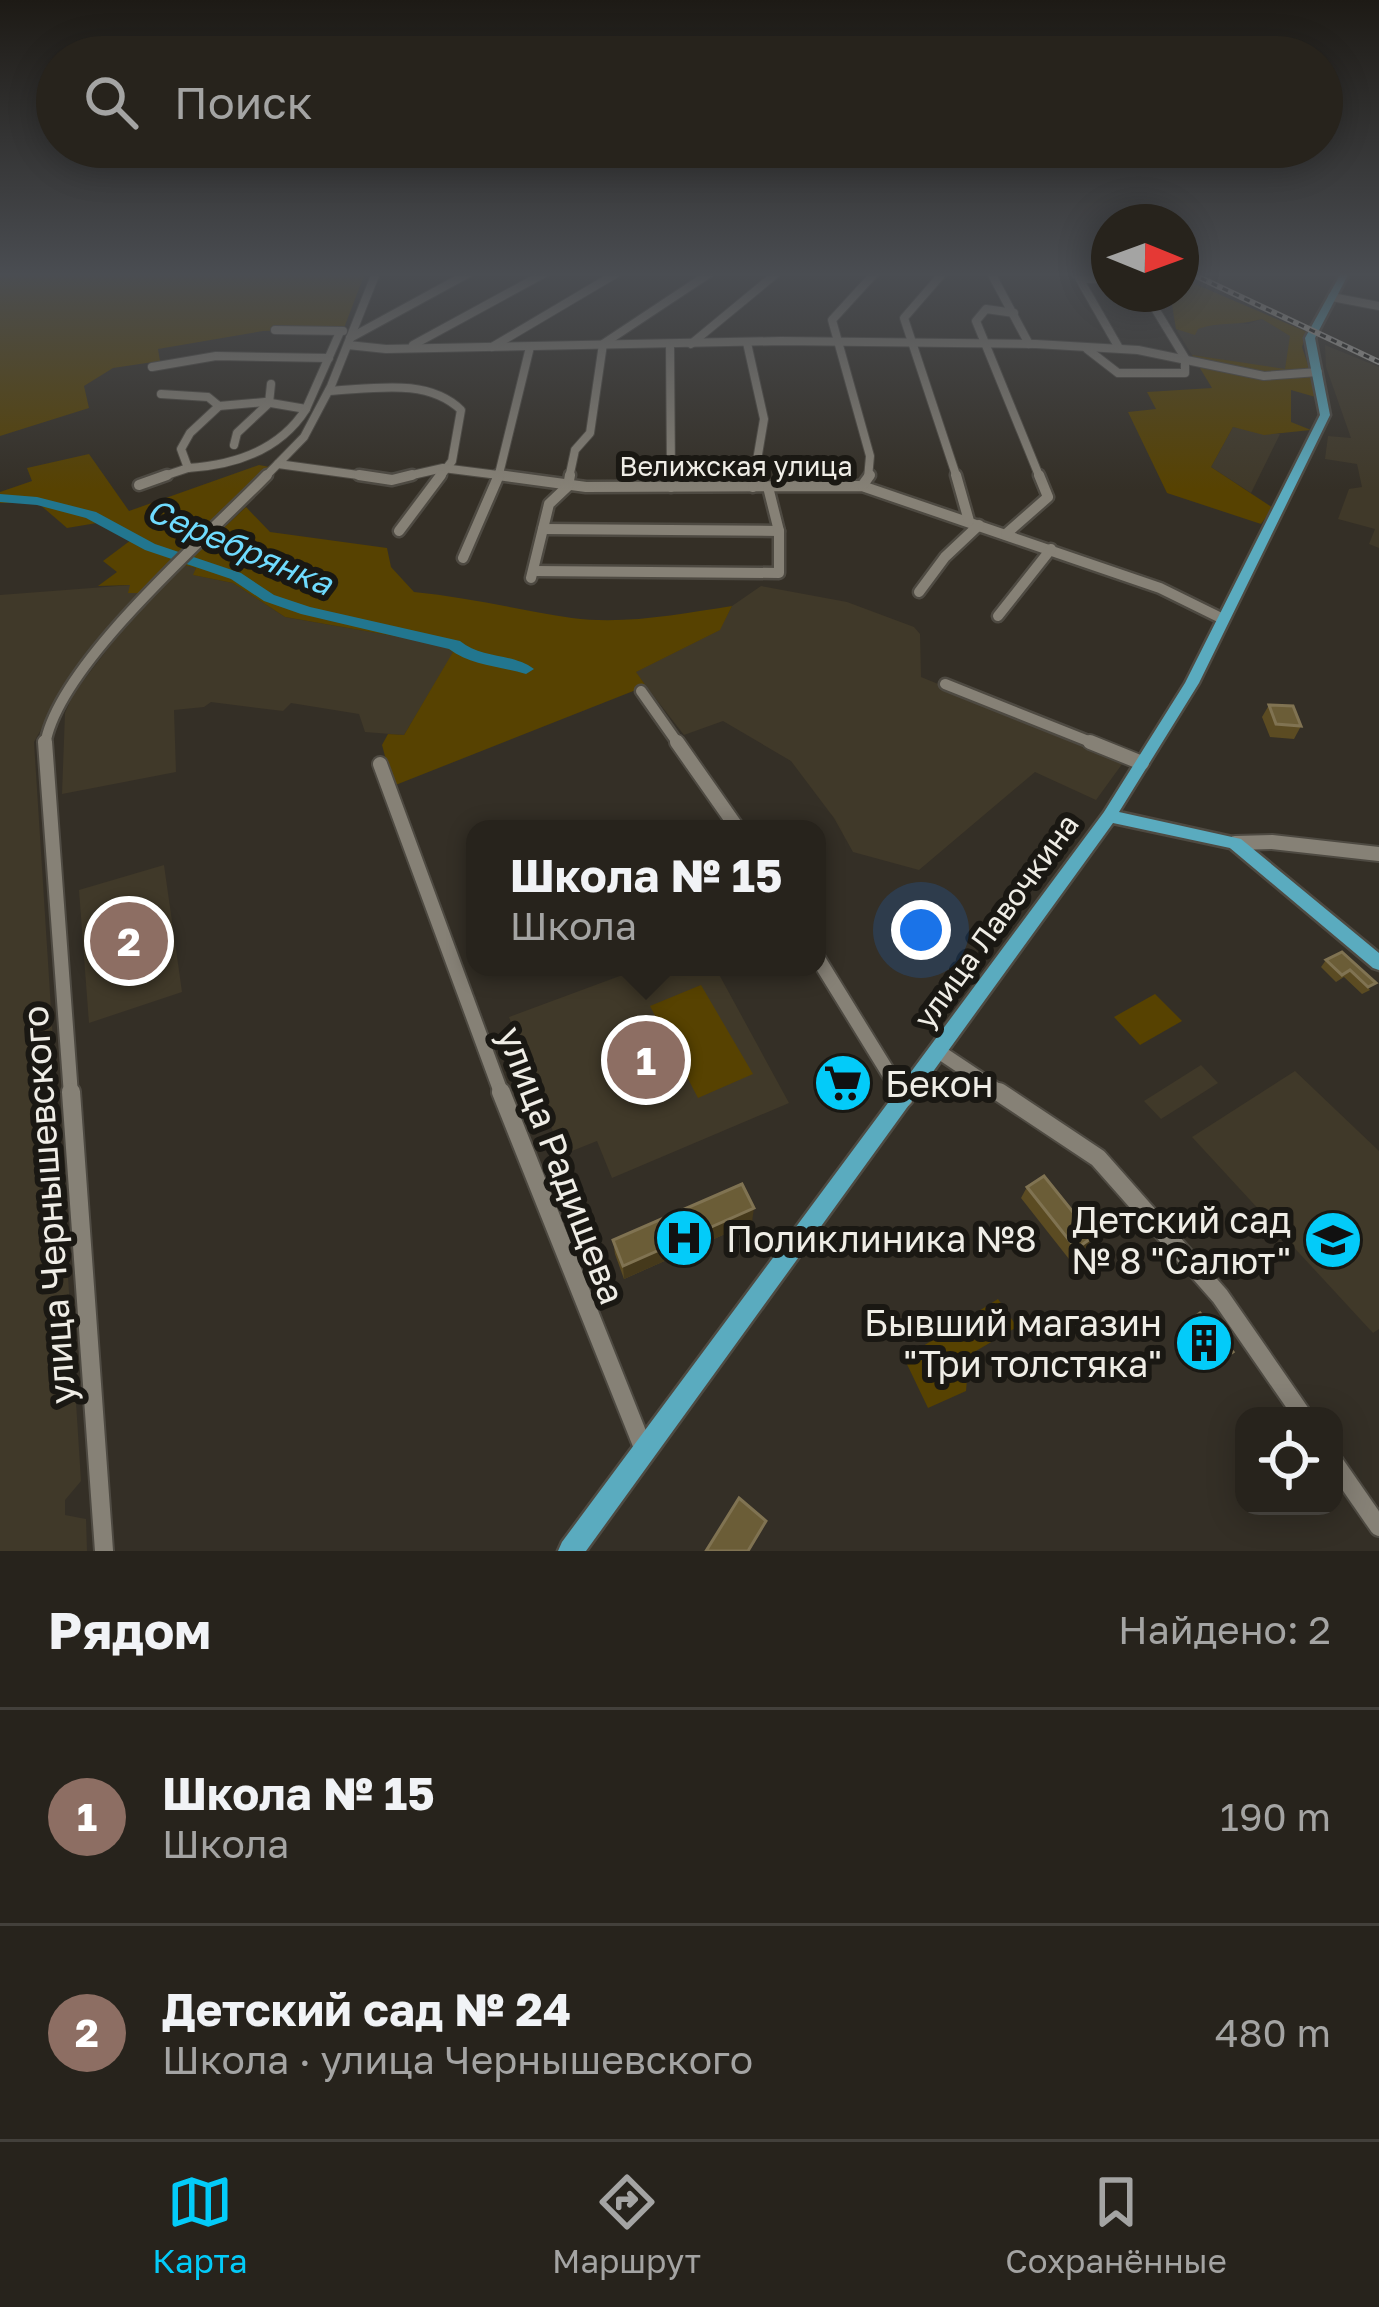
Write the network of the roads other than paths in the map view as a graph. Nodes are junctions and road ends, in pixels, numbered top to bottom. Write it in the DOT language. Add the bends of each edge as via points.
graph roads {
  1 [pos="340,345"];
  2 [pos="344,345"];
  3 [pos="390,345"];
  4 [pos="411,345"];
  5 [pos="495,345"];
  6 [pos="569,345"];
  7 [pos="603,345"];
  8 [pos="670,345"];
  9 [pos="748,345"];
  10 [pos="819,345"];
  11 [pos="885,345"];
  12 [pos="914,345"];
  13 [pos="987,345"];
  14 [pos="1049,345"];
  15 [pos="1118,345"];
  16 [pos="1177,345"];
  17 [pos="1312,345"];
  18 [pos="838,346"];
  19 [pos="530,347"];
  20 [pos="406,348"];
  21 [pos="491,348"];
  22 [pos="1086,348"];
  23 [pos="1119,348"];
  24 [pos="329,358"];
  25 [pos="1185,358"];
  26 [pos="152,367"];
  27 [pos="1318,372"];
  28 [pos="271,384"];
  29 [pos="329,391"];
  30 [pos="161,394"];
  31 [pos="269,403"];
  32 [pos="220,406"];
  33 [pos="306,409"];
  34 [pos="234,446"];
  35 [pos="278,464"];
  36 [pos="188,468"];
  37 [pos="443,468"];
  38 [pos="500,473"];
  39 [pos="139,485"];
  40 [pos="568,486"];
  41 [pos="862,486"];
  42 [pos="671,487"];
  43 [pos="753,487"];
  44 [pos="768,487"];
  45 [pos="974,523"];
  46 [pos="543,529"];
  47 [pos="399,531"];
  48 [pos="779,531"];
  49 [pos="1006,534"];
  50 [pos="1051,550"];
  51 [pos="463,558"];
  52 [pos="920,592"];
  53 [pos="998,616"];
  54 [pos="1223,619"];
  55 [pos="945,684"];
  56 [pos="641,692"];
  57 [pos="1142,763"];
  58 [pos="380,764"];
  59 [pos="1109,816"];
  60 [pos="732,820"];
  61 [pos="1235,843"];
  62 [pos="1379,854"];
  63 [pos="1379,963"];
  64 [pos="826,971"];
  65 [pos="938,1051"];
  66 [pos="904,1098"];
  67 [pos="1297,1407"];
  68 [pos="644,1450"];
  69 [pos="1343,1475"];
  70 [pos="1379,1527"];
  71 [pos="104,1551"];
  72 [pos="571,1551"];
  1 -- 24 [label="street"];
  2 -- 29 [label="street, улица Чернышевского"];
  3 -- 20 [label="street"];
  4 -- 20 [label="street"];
  5 -- 21 [label="street"];
  6 -- 19 [label="street"];
  7 -- 40 [label="street" via="590,433 575,451"];
  8 -- 42 [label="street"];
  9 -- 43 [label="street" via="764,419"];
  10 -- 18 [label="street"];
  11 -- 18 [label="street"];
  12 -- 45 [label="street"];
  13 -- 49 [label="street" via="1048,497"];
  14 -- 22 [label="street"];
  15 -- 23 [label="street"];
  16 -- 25 [label="street"];
  17 -- 27 [label="main road, улица Лавочкина"];
  18 -- 41 [label="street" via="870,456"];
  19 -- 21 [label="street"];
  19 -- 38 [label="street"];
  20 -- 21 [label="street"];
  22 -- 23 [label="street"];
  22 -- 25 [label="street" via="1118,373 1185,373"];
  23 -- 25 [label="street"];
  24 -- 26 [label="street" via="216,356"];
  24 -- 33 [label="street"];
  25 -- 27 [label="street" via="1268,377"];
  27 -- 54 [label="main road, улица Лавочкина" via="1325,416"];
  28 -- 31 [label="street"];
  29 -- 35 [label="street, улица Чернышевского"];
  29 -- 37 [label="street" via="433,391 455,401 461,410 452,461"];
  30 -- 32 [label="street" via="208,397"];
  31 -- 32 [label="street"];
  31 -- 33 [label="street"];
  31 -- 34 [label="street"];
  32 -- 36 [label="street" via="186,438"];
  33 -- 36 [label="street" via="287,433 249,456"];
  35 -- 37 [label="street, Велижская улица" via="392,481"];
  35 -- 71 [label="street, улица Чернышевского" via="71,683 45,740"];
  36 -- 39 [label="street"];
  37 -- 38 [label="street, Велижская улица"];
  37 -- 47 [label="street"];
  38 -- 40 [label="street, Велижская улица"];
  38 -- 51 [label="street"];
  40 -- 42 [label="street, Велижская улица"];
  40 -- 46 [label="street" via="549,503"];
  41 -- 44 [label="street, Велижская улица"];
  41 -- 45 [label="street, Велижская улица"];
  42 -- 43 [label="street, Велижская улица"];
  43 -- 44 [label="street, Велижская улица"];
  44 -- 48 [label="street"];
  45 -- 49 [label="street, Велижская улица"];
  45 -- 52 [label="street"];
  46 -- 48 [label="street"];
  46 -- 48 [label="street" via="532,574 779,573"];
  49 -- 50 [label="street, Велижская улица"];
  50 -- 53 [label="street"];
  50 -- 54 [label="street, Велижская улица"];
  54 -- 57 [label="main road, улица Лавочкина"];
  55 -- 57 [label="street"];
  56 -- 60 [label="street"];
  57 -- 59 [label="main road, улица Лавочкина"];
  58 -- 68 [label="street, улица Радищева" via="538,1193"];
  59 -- 61 [label="main road"];
  59 -- 65 [label="main road, улица Лавочкина"];
  61 -- 62 [label="street"];
  61 -- 63 [label="main road"];
  64 -- 66 [label="street"];
  65 -- 66 [label="main road, улица Лавочкина"];
  65 -- 67 [label="street" via="1098,1159 1220,1296"];
  66 -- 68 [label="main road, улица Лавочкина"];
  68 -- 72 [label="main road, улица Лавочкина"];
  69 -- 70 [label="street"];
}
